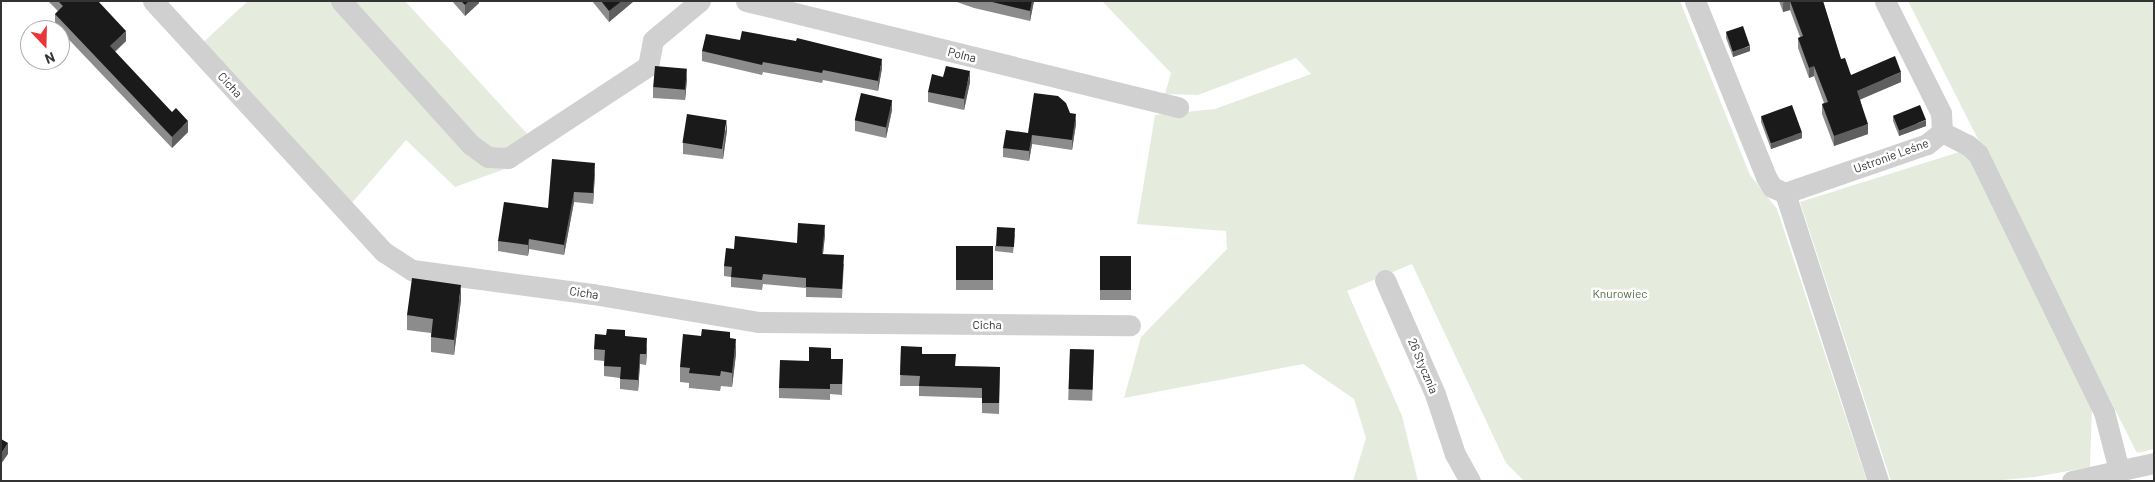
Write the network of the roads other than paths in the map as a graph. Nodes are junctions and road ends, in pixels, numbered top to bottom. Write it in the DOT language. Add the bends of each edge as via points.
graph roads {
  1 [pos="153,1"];
  2 [pos="341,1"];
  3 [pos="700,1"];
  4 [pos="746,1"];
  5 [pos="1695,1"];
  6 [pos="1885,1"];
  7 [pos="1178,107"];
  8 [pos="1942,132"];
  9 [pos="1785,193"];
  10 [pos="1385,280"];
  11 [pos="1130,325"];
  12 [pos="1455,454"];
  13 [pos="2154,463"];
  14 [pos="2119,470"];
  15 [pos="1456,481"];
  16 [pos="1470,481"];
  17 [pos="1878,481"];
  18 [pos="2072,481"];
  1 -- 11 [label="street, Cicha" via="384,252 412,270 593,294 758,322"];
  2 -- 3 [label="street" via="470,144 488,157 508,158 648,66 653,40"];
  4 -- 7 [label="street, Polna"];
  5 -- 9 [label="street" via="1766,177 1772,187"];
  6 -- 8 [label="street, Ustronie Leśne" via="1941,113"];
  8 -- 9 [label="street, Ustronie Leśne" via="1927,144"];
  8 -- 14 [label="street" via="1978,154 2104,412"];
  9 -- 17 [label="street"];
  10 -- 12 [label="street, 26 Stycznia" via="1431,385"];
  12 -- 15 [label="street, 26 Stycznia"];
  12 -- 16 [label="street, 26 Stycznia"];
  13 -- 14 [label="street"];
  14 -- 18 [label="street"];
}
